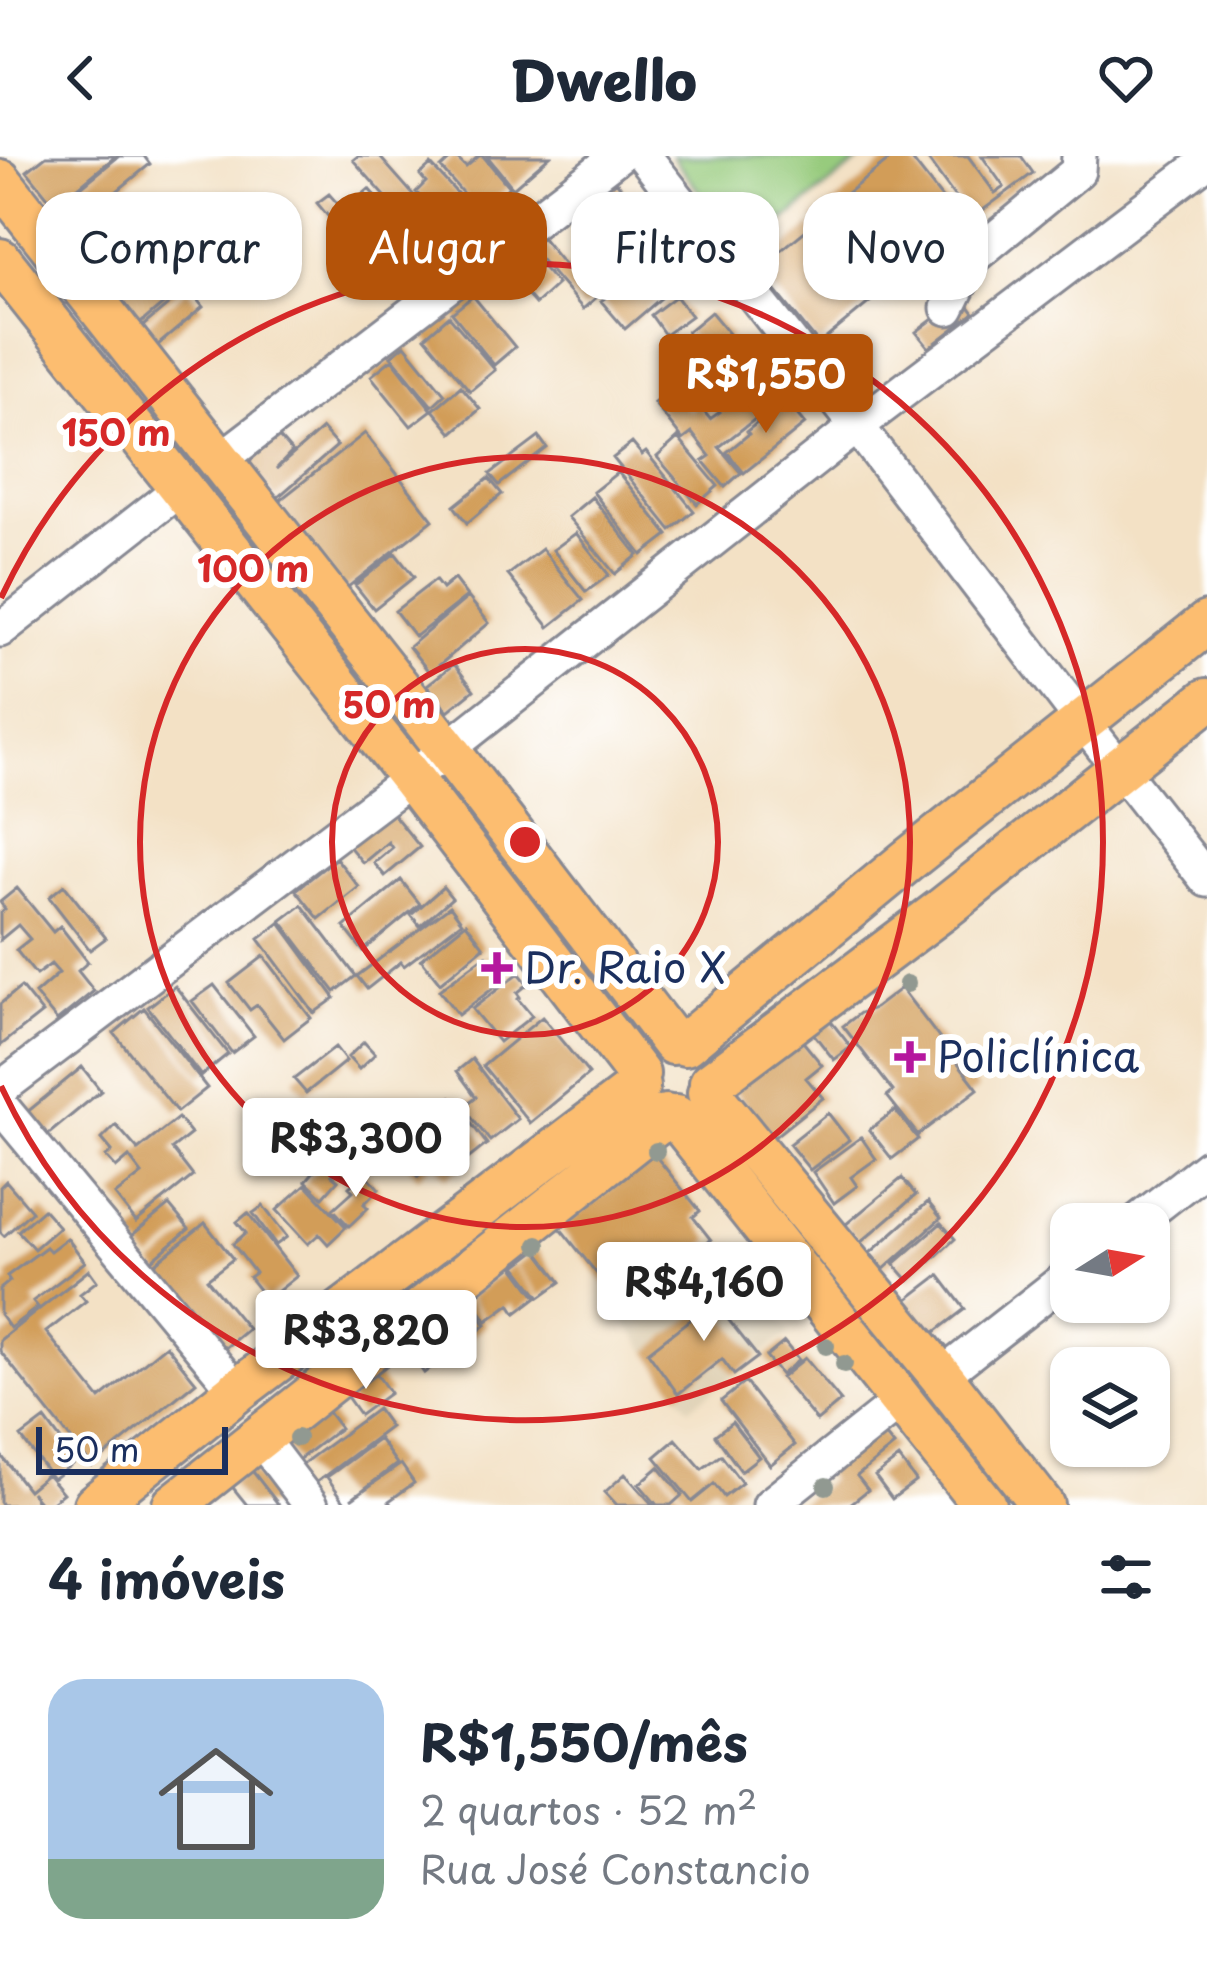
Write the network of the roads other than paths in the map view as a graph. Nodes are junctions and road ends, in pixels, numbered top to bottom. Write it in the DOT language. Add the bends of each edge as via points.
graph roads {
  1 [pos="14,156"];
  2 [pos="618,156"];
  3 [pos="644,156"];
  4 [pos="1078,156"];
  5 [pos="1207,161"];
  6 [pos="0,167"];
  7 [pos="0,181"];
  8 [pos="0,260"];
  9 [pos="954,328"];
  10 [pos="857,426"];
  11 [pos="220,460"];
  12 [pos="181,488"];
  13 [pos="1207,623"];
  14 [pos="0,630"];
  15 [pos="1207,700"];
  16 [pos="1083,722"];
  17 [pos="448,750"];
  18 [pos="1120,770"];
  19 [pos="411,778"];
  20 [pos="907,861"];
  21 [pos="1207,880"];
  22 [pos="943,910"];
  23 [pos="679,1043"];
  24 [pos="0,1089"];
  25 [pos="673,1095"];
  26 [pos="0,1106"];
  27 [pos="1207,1167"];
  28 [pos="1161,1203"];
  29 [pos="1050,1290"];
  30 [pos="941,1376"];
  31 [pos="237,1391"];
  32 [pos="902,1400"];
  33 [pos="260,1438"];
  34 [pos="95,1505"];
  35 [pos="175,1505"];
  36 [pos="311,1505"];
  37 [pos="770,1505"];
  38 [pos="984,1505"];
  39 [pos="1042,1505"];
  1 -- 6 [label="street"];
  2 -- 11 [label="street"];
  3 -- 10 [label="street"];
  4 -- 9 [label="street" via="1078,171 973,257"];
  5 -- 9 [label="street"];
  7 -- 11 [label="main road"];
  8 -- 12 [label="main road"];
  9 -- 10 [label="street"];
  10 -- 16 [label="street"];
  10 -- 17 [label="street"];
  11 -- 17 [label="main road"];
  12 -- 14 [label="street"];
  12 -- 19 [label="main road"];
  13 -- 16 [label="main road"];
  15 -- 18 [label="main road"];
  16 -- 18 [label="street"];
  16 -- 20 [label="main road"];
  17 -- 19 [label="street"];
  17 -- 23 [label="main road"];
  18 -- 21 [label="street"];
  18 -- 22 [label="main road"];
  19 -- 24 [label="street"];
  19 -- 25 [label="main road"];
  20 -- 22 [label="main road"];
  20 -- 23 [label="main road"];
  22 -- 25 [label="main road"];
  23 -- 25 [label="main road" via="710,1070"];
  25 -- 30 [label="main road"];
  25 -- 31 [label="main road"];
  25 -- 32 [label="main road"];
  25 -- 33 [label="main road"];
  26 -- 31 [label="street"];
  27 -- 28 [label="street"];
  29 -- 30 [label="street"];
  30 -- 39 [label="main road"];
  31 -- 34 [label="main road"];
  32 -- 37 [label="street"];
  32 -- 38 [label="main road"];
  33 -- 35 [label="main road"];
  33 -- 36 [label="street"];
}
